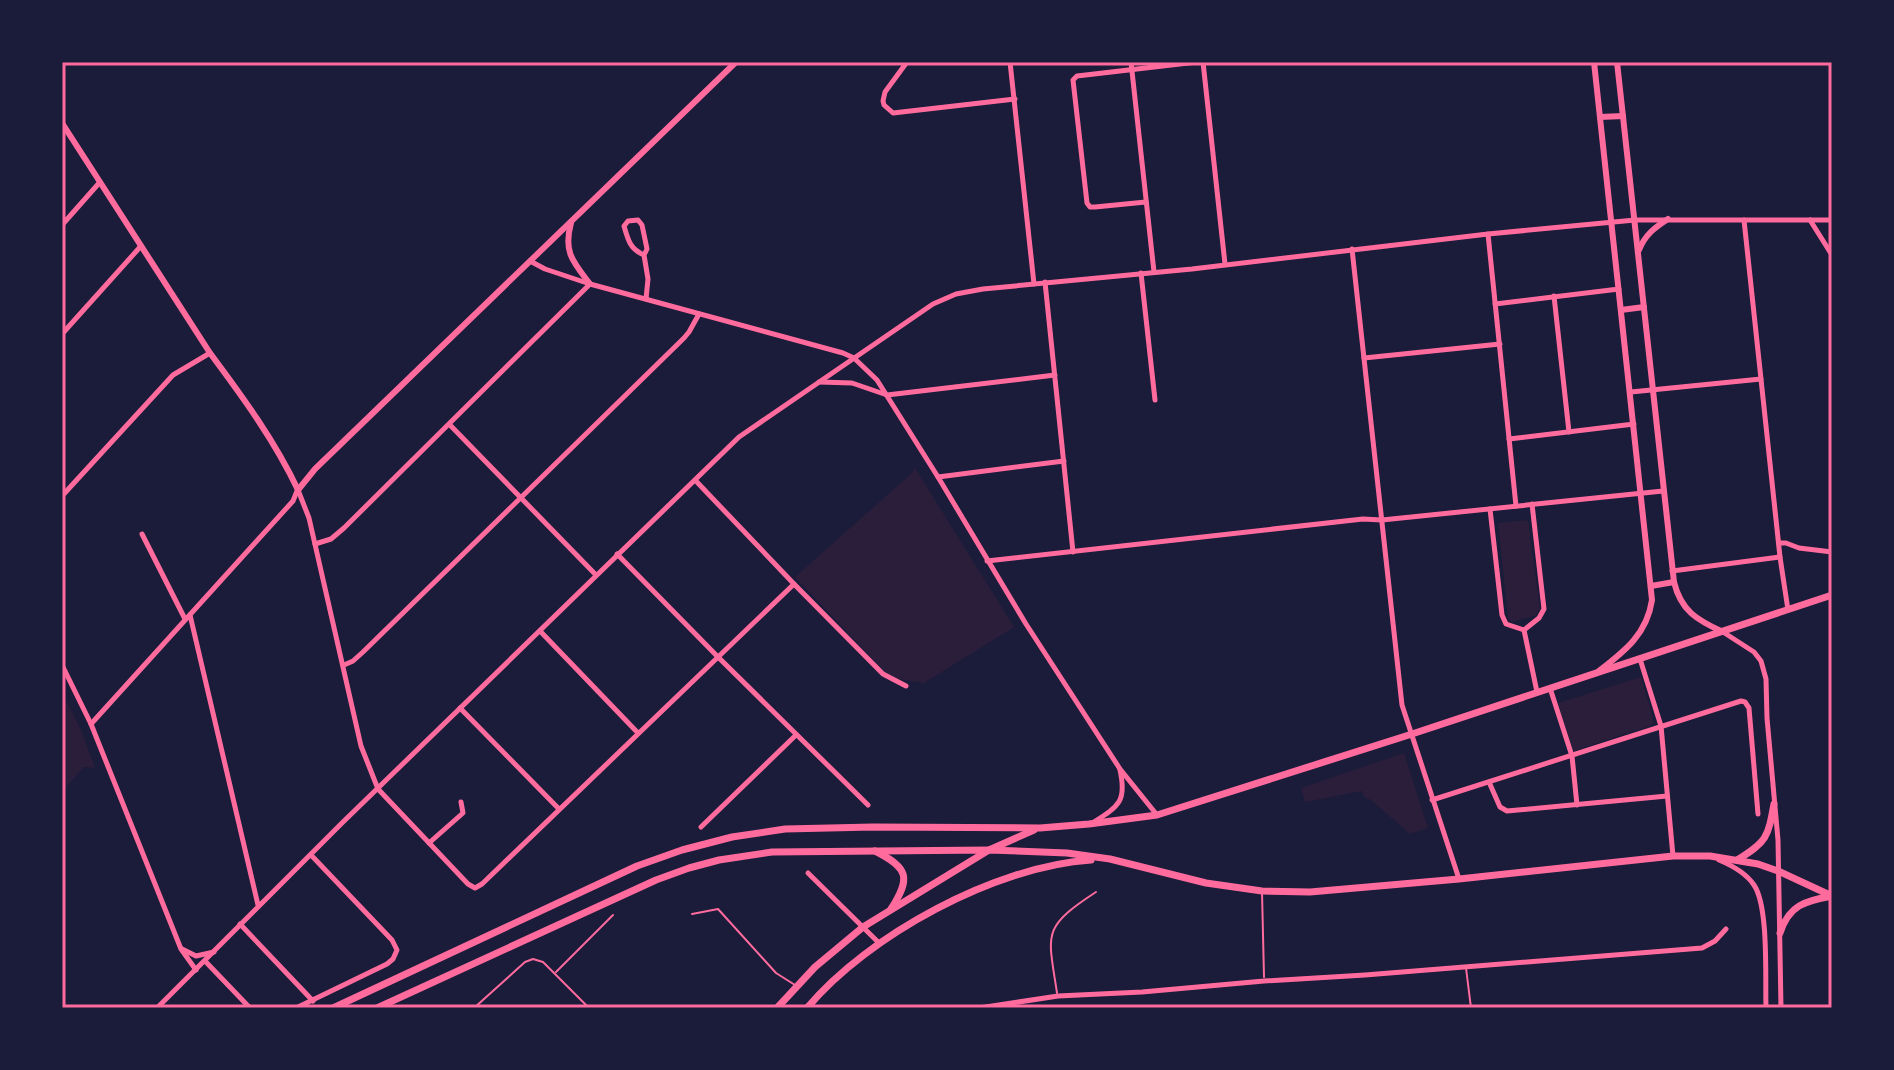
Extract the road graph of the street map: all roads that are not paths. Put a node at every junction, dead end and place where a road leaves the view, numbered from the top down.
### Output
1 (736, 62) edge
2 (907, 62) edge
3 (1010, 62) edge
4 (1131, 62) edge
5 (1197, 62) edge
6 (1203, 62) edge
7 (1594, 62) edge
8 (1617, 62) edge
9 (1132, 70) junction
10 (1015, 99) junction
11 (1623, 116) junction
12 (1600, 117) junction
13 (62, 123) edge
14 (100, 182) junction
15 (1146, 202) junction
16 (572, 219) junction
17 (1668, 219) junction
18 (1635, 220) junction
19 (1744, 220) junction
20 (1810, 220) junction
21 (1832, 220) edge
22 (1611, 222) junction
23 (62, 225) edge
24 (1488, 234) junction
25 (141, 246) junction
26 (1352, 249) junction
27 (1637, 254) junction
28 (644, 255) junction
29 (1832, 255) edge
30 (529, 260) junction
31 (1225, 264) junction
32 (1154, 272) junction
33 (1141, 273) junction
34 (1045, 282) junction
35 (590, 284) junction
36 (1034, 284) junction
37 (1619, 289) junction
38 (1554, 296) junction
39 (646, 299) junction
40 (1495, 304) junction
41 (1644, 307) junction
42 (1621, 310) junction
43 (699, 314) junction
44 (62, 334) edge
45 (1500, 344) junction
46 (210, 353) junction
47 (854, 358) junction
48 (1364, 358) junction
49 (1055, 375) junction
50 (1761, 379) junction
51 (818, 382) junction
52 (1653, 390) junction
53 (1631, 392) junction
54 (887, 395) junction
55 (1155, 400) dead end
56 (1634, 424) junction
57 (450, 425) junction
58 (1569, 432) junction
59 (1509, 439) junction
60 (1064, 461) junction
61 (938, 477) junction
62 (695, 480) junction
63 (298, 490) junction
64 (1663, 491) junction
65 (1641, 494) junction
66 (62, 496) edge
67 (520, 498) junction
68 (1532, 504) junction
69 (1516, 506) junction
70 (1490, 509) junction
71 (1382, 520) junction
72 (142, 534) dead end
73 (1779, 543) junction
74 (315, 544) junction
75 (1073, 552) junction
76 (1832, 552) edge
77 (617, 554) junction
78 (1780, 557) junction
79 (987, 561) junction
80 (1672, 571) junction
81 (596, 575) junction
82 (1674, 582) junction
83 (794, 584) junction
84 (1651, 586) junction
85 (1832, 595) edge
86 (1788, 610) junction
87 (187, 616) junction
88 (1524, 630) junction
89 (540, 631) junction
90 (1723, 632) junction
91 (717, 656) junction
92 (1640, 659) junction
93 (62, 665) edge
94 (344, 665) junction
95 (1596, 673) junction
96 (69, 679) junction
97 (906, 686) dead end
98 (1550, 687) junction
99 (62, 688) edge
100 (1537, 692) junction
101 (460, 708) junction
102 (91, 724) junction
103 (1661, 726) junction
104 (638, 733) junction
105 (1412, 734) junction
106 (796, 735) junction
107 (1572, 756) junction
108 (1120, 769) junction
109 (1489, 782) junction
110 (378, 789) junction
111 (1667, 796) junction
112 (1432, 800) junction
113 (461, 802) dead end
114 (1774, 804) junction
115 (868, 805) dead end
116 (1577, 805) junction
117 (559, 809) junction
118 (1758, 814) dead end
119 (1157, 815) junction
120 (1089, 824) junction
121 (701, 827) dead end
122 (1040, 828) junction
123 (429, 843) junction
124 (873, 850) junction
125 (989, 850) junction
126 (311, 855) junction
127 (1673, 856) junction
128 (1710, 856) junction
129 (1110, 859) junction
130 (1737, 860) junction
131 (1778, 871) junction
132 (808, 873) dead end
133 (1459, 879) junction
134 (1262, 891) junction
135 (1096, 892) dead end
136 (1832, 896) edge
137 (258, 906) junction
138 (890, 911) junction
139 (692, 914) dead end
140 (613, 915) dead end
141 (240, 924) junction
142 (863, 927) junction
143 (1726, 929) dead end
144 (1780, 933) junction
145 (879, 943) junction
146 (181, 949) junction
147 (214, 952) junction
148 (205, 961) junction
149 (1466, 967) junction
150 (196, 970) junction
151 (555, 973) junction
152 (1264, 981) junction
153 (796, 985) junction
154 (1058, 996) junction
155 (313, 1001) junction
156 (157, 1008) edge
157 (250, 1008) edge
158 (296, 1008) edge
159 (333, 1008) edge
160 (377, 1008) edge
161 (474, 1008) edge
162 (589, 1008) edge
163 (777, 1008) edge
164 (807, 1008) edge
165 (979, 1008) edge
166 (1471, 1008) edge
167 (1766, 1008) edge
168 (1781, 1008) edge

1 - 16 street
2 - 10 street
3 - 10 street
4 - 9 street
5 - 9 street
6 - 31 street
7 - 12 street
8 - 11 street
9 - 15 street
9 - 15 street
10 - 36 street
11 - 12 street
11 - 18 street
12 - 22 street
13 - 14 street
14 - 23 street
14 - 25 street
15 - 32 street
16 - 30 street
16 - 35 street
17 - 18 street
17 - 19 street
17 - 27 street
18 - 22 street
18 - 27 street
19 - 20 street
19 - 50 street
20 - 21 street
20 - 29 street
22 - 24 street
22 - 37 street
24 - 26 street
24 - 40 street
25 - 44 street
25 - 46 street
26 - 31 street
26 - 48 street
27 - 41 street
28 - 28 street
28 - 39 street
30 - 35 street
30 - 63 street
31 - 32 street
32 - 33 street
33 - 34 street
33 - 55 street
34 - 36 street
34 - 49 street
35 - 39 street
35 - 57 street
36 - 47 street
37 - 38 street
37 - 42 street
38 - 40 street
38 - 58 street
39 - 43 street
40 - 45 street
41 - 42 street
41 - 52 street
42 - 53 street
43 - 47 street
43 - 67 street
45 - 48 street
45 - 59 street
46 - 63 street
46 - 66 street
47 - 51 street
47 - 54 street
48 - 71 street
49 - 54 street
49 - 60 street
50 - 52 street
50 - 73 street
51 - 54 street
51 - 62 street
52 - 53 street
52 - 64 street
53 - 56 street
54 - 61 street
56 - 58 street
56 - 65 street
57 - 67 street
57 - 74 street
58 - 59 street
59 - 69 street
60 - 61 street
60 - 75 street
61 - 79 street
62 - 77 street
62 - 83 street
63 - 74 street
63 - 87 street
64 - 65 street
64 - 80 street
65 - 68 street
65 - 84 street
67 - 81 street
67 - 94 street
68 - 69 street
68 - 88 street
69 - 70 street
70 - 71 street
70 - 88 street
71 - 75 street
71 - 105 street
72 - 87 street
73 - 76 street
73 - 78 street
74 - 94 street
75 - 79 street
77 - 81 street
77 - 91 street
78 - 80 street
78 - 86 street
79 - 108 street
80 - 82 street
81 - 89 street
82 - 84 street
82 - 90 street
83 - 91 street
83 - 97 street
84 - 95 street
85 - 86 main road
86 - 90 main road
87 - 102 street
87 - 137 street
88 - 100 street
89 - 101 street
89 - 104 street
90 - 92 main road
90 - 114 street
91 - 104 street
91 - 106 street
92 - 95 main road
92 - 103 street
93 - 96 street
94 - 110 street
95 - 98 main road
96 - 99 street
96 - 102 street
98 - 100 main road
98 - 107 street
100 - 105 main road
101 - 110 street
101 - 117 street
102 - 146 street
103 - 107 street
103 - 111 street
103 - 118 street
104 - 117 street
105 - 112 street
105 - 119 main road
106 - 115 street
106 - 121 street
107 - 109 street
107 - 116 street
108 - 119 street
108 - 120 street
109 - 112 street
109 - 116 street
110 - 123 street
110 - 126 street
111 - 116 street
111 - 127 street
112 - 133 street
113 - 123 street
114 - 130 main road
114 - 131 street
117 - 123 street
119 - 120 main road
120 - 122 main road
122 - 125 main road
122 - 159 main road
124 - 125 main road
124 - 138 main road
124 - 160 main road
125 - 129 main road
125 - 138 main road
126 - 137 street
126 - 155 street
127 - 128 main road
127 - 133 main road
128 - 130 main road
128 - 167 street
129 - 134 main road
129 - 145 main road
130 - 131 main road
131 - 136 main road
131 - 144 street
132 - 142 street
133 - 134 main road
134 - 152 lane
135 - 154 lane
136 - 144 main road
137 - 141 street
138 - 142 main road
139 - 153 lane
140 - 151 lane
141 - 147 street
141 - 155 street
142 - 145 street
142 - 153 main road
143 - 149 street
144 - 168 street
145 - 164 main road
146 - 147 street
146 - 150 street
147 - 148 street
148 - 150 street
148 - 157 street
149 - 152 street
149 - 166 lane
150 - 156 street
151 - 161 lane
151 - 162 lane
152 - 154 street
153 - 163 main road
154 - 165 street
155 - 158 street

